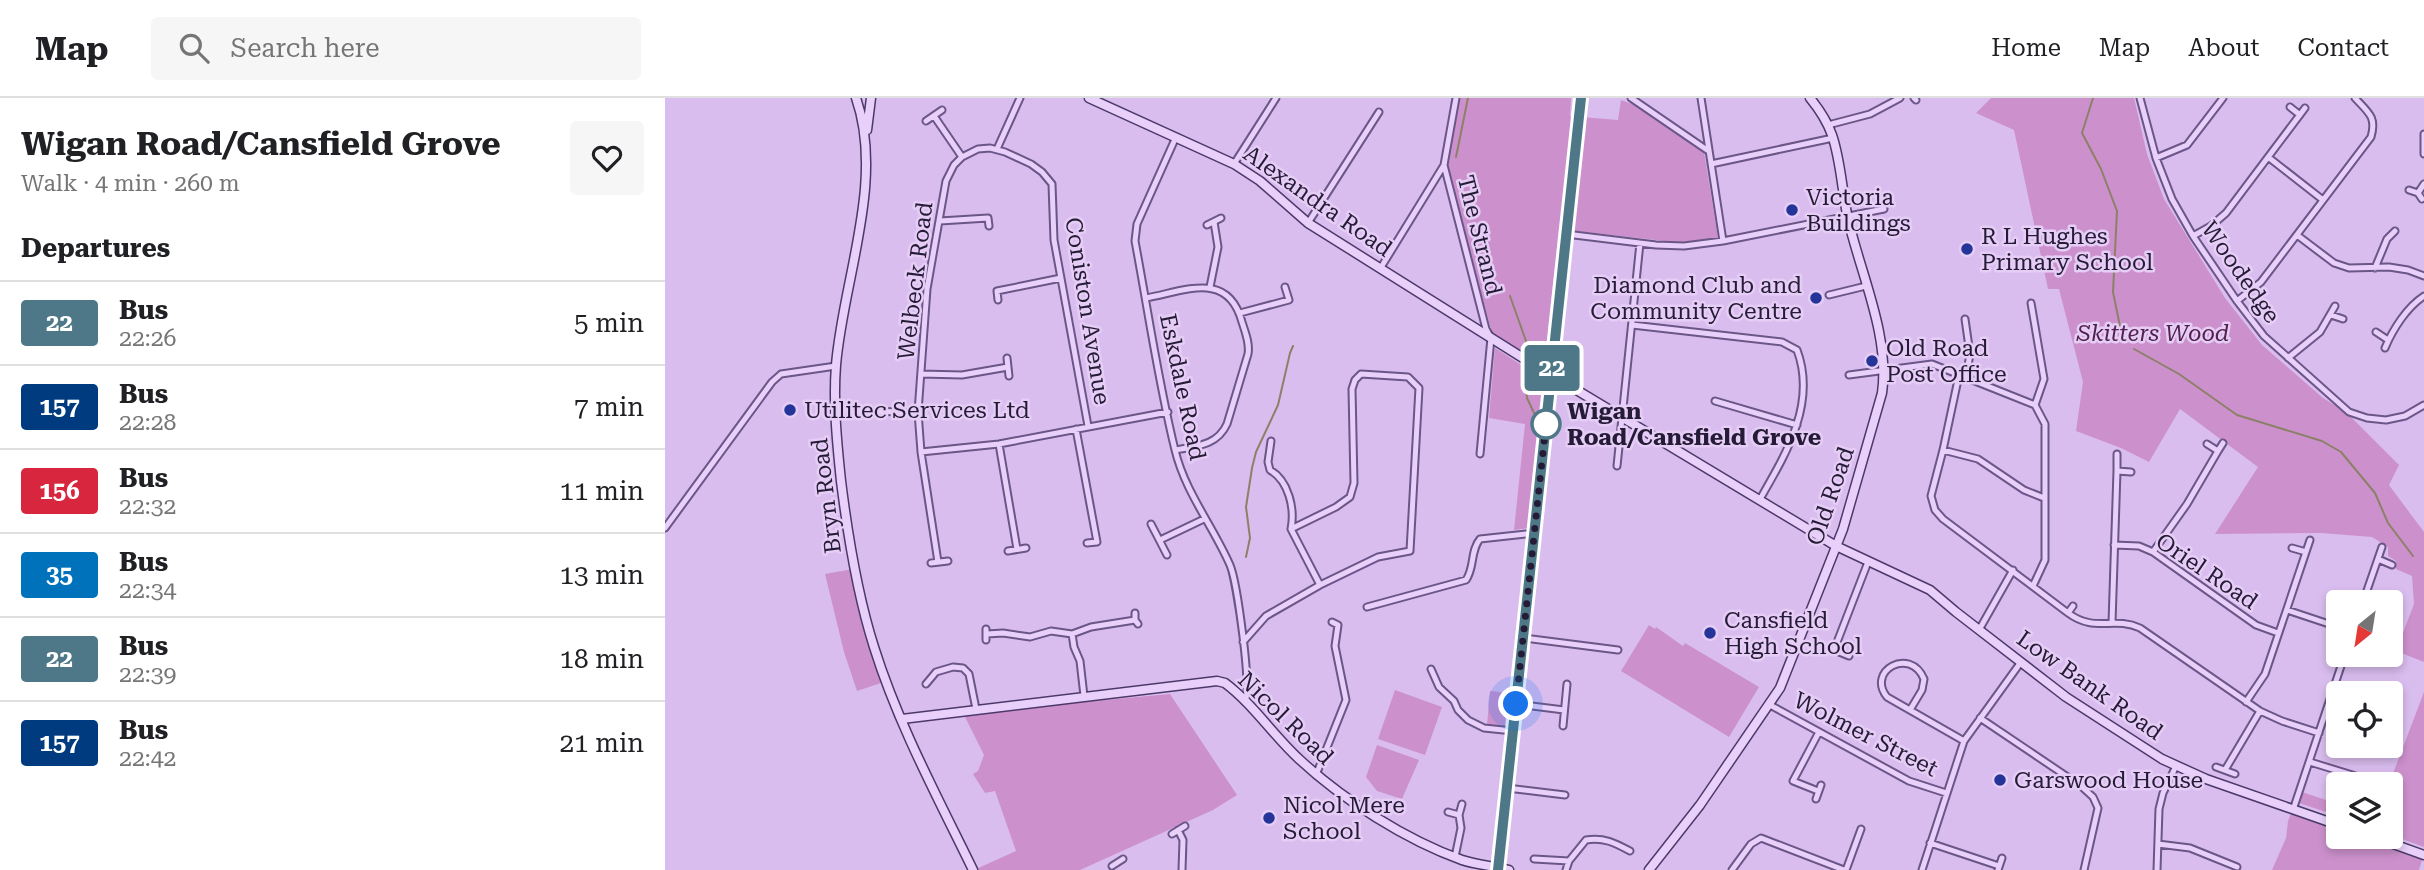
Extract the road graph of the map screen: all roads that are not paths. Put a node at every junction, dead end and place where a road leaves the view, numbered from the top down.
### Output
1 (856, 98) edge
2 (871, 98) edge
3 (1020, 98) edge
4 (1089, 98) edge
5 (1276, 98) edge
6 (1456, 98) edge
7 (1581, 98) edge
8 (1631, 98) edge
9 (1701, 98) edge
10 (1810, 98) edge
11 (1900, 98) edge
12 (2140, 98) edge
13 (2223, 98) edge
14 (2355, 98) edge
15 (2290, 107) dead end
16 (2305, 108) dead end
17 (942, 110) dead end
18 (1379, 112) dead end
19 (2300, 115) junction
20 (934, 116) junction
21 (926, 121) dead end
22 (1828, 125) junction
23 (2424, 134) edge
24 (1176, 137) junction
25 (1833, 138) junction
26 (865, 139) junction
27 (997, 149) junction
28 (1707, 150) junction
29 (2424, 154) edge
30 (962, 157) junction
31 (2156, 158) junction
32 (2268, 158) junction
33 (1234, 164) junction
34 (1711, 164) junction
35 (1444, 165) junction
36 (2424, 184) edge
37 (2409, 190) dead end
38 (2418, 193) junction
39 (2423, 199) edge
40 (2323, 200) junction
41 (1884, 209) dead end
42 (1847, 216) junction
43 (1221, 218) dead end
44 (940, 221) junction
45 (1214, 222) junction
46 (1308, 223) junction
47 (1207, 225) dead end
48 (989, 226) dead end
49 (2395, 231) dead end
50 (1566, 234) junction
51 (2298, 235) junction
52 (2193, 236) junction
53 (1723, 241) junction
54 (1640, 243) junction
55 (2375, 268) junction
56 (1380, 270) junction
57 (2424, 276) edge
58 (1061, 278) junction
59 (1866, 286) junction
60 (1210, 287) junction
61 (1286, 287) dead end
62 (1829, 295) dead end
63 (2424, 296) edge
64 (1146, 298) junction
65 (998, 300) dead end
66 (2237, 301) junction
67 (2031, 303) dead end
68 (2335, 306) dead end
69 (1240, 313) junction
70 (2331, 315) junction
71 (1965, 319) dead end
72 (2343, 319) dead end
73 (1632, 325) junction
74 (2376, 332) dead end
75 (1491, 338) junction
76 (2388, 340) junction
77 (2385, 348) dead end
78 (1007, 358) dead end
79 (2288, 358) junction
80 (836, 366) junction
81 (1008, 367) junction
82 (1885, 369) junction
83 (921, 374) junction
84 (1552, 375) junction
85 (1849, 375) dead end
86 (1959, 375) junction
87 (1009, 376) dead end
88 (1966, 377) junction
89 (1715, 401) dead end
90 (2035, 405) junction
91 (2423, 409) edge
92 (837, 411) junction
93 (918, 412) junction
94 (1168, 412) junction
95 (1621, 417) junction
96 (1797, 425) junction
97 (1088, 426) junction
98 (1076, 429) junction
99 (1271, 441) dead end
100 (2223, 443) dead end
101 (999, 444) junction
102 (2207, 444) dead end
103 (1270, 449) junction
104 (1175, 450) junction
105 (1278, 450) dead end
106 (1943, 450) junction
107 (2218, 451) junction
108 (921, 452) junction
109 (1480, 453) dead end
110 (2117, 454) dead end
111 (1617, 466) dead end
112 (2117, 471) junction
113 (2131, 472) dead end
114 (2044, 498) junction
115 (1760, 499) junction
116 (1204, 519) junction
117 (1151, 524) dead end
118 (665, 528) edge
119 (1291, 529) junction
120 (1535, 533) junction
121 (1160, 540) junction
122 (2310, 540) dead end
123 (1087, 543) dead end
124 (2114, 545) junction
125 (1836, 546) junction
126 (2382, 547) dead end
127 (1027, 548) dead end
128 (2292, 548) dead end
129 (1017, 550) junction
130 (1008, 551) dead end
131 (2154, 552) junction
132 (2306, 552) junction
133 (1167, 555) dead end
134 (2378, 559) junction
135 (948, 561) dead end
136 (1868, 562) junction
137 (2392, 565) dead end
138 (2013, 570) junction
139 (1320, 585) junction
140 (2032, 586) junction
141 (2367, 590) edge
142 (2073, 606) dead end
143 (1367, 607) dead end
144 (2287, 610) junction
145 (2068, 613) junction
146 (1136, 619) dead end
147 (1332, 622) dead end
148 (2112, 623) junction
149 (2326, 623) edge
150 (1979, 630) junction
151 (2278, 633) junction
152 (1072, 634) junction
153 (986, 635) dead end
154 (1524, 638) junction
155 (1243, 642) junction
156 (1619, 650) dead end
157 (1849, 656) dead end
158 (2021, 663) junction
159 (1431, 670) dead end
160 (926, 684) dead end
161 (1567, 684) dead end
162 (1084, 696) junction
163 (1244, 702) junction
164 (2246, 702) junction
165 (1516, 704) junction
166 (1770, 705) junction
167 (976, 709) junction
168 (1564, 710) junction
169 (1910, 710) junction
170 (2260, 711) junction
171 (2326, 712) edge
172 (1980, 718) junction
173 (902, 719) junction
174 (1563, 726) dead end
175 (1513, 731) junction
176 (1819, 732) junction
177 (2319, 733) junction
178 (1964, 741) junction
179 (2310, 762) junction
180 (2176, 766) junction
181 (2216, 767) dead end
182 (2225, 770) junction
183 (2342, 772) edge
184 (2235, 774) dead end
185 (1316, 775) junction
186 (1507, 788) junction
187 (1946, 793) junction
188 (1565, 795) dead end
189 (1816, 799) dead end
190 (1462, 804) dead end
191 (2294, 810) junction
192 (1448, 812) dead end
193 (1459, 815) junction
194 (2326, 821) edge
195 (1185, 826) dead end
196 (1861, 829) dead end
197 (1178, 830) junction
198 (1172, 834) dead end
199 (1930, 843) junction
200 (2158, 844) junction
201 (2403, 847) edge
202 (1630, 851) dead end
203 (2424, 855) edge
204 (1455, 857) junction
205 (2002, 858) dead end
206 (1123, 859) dead end
207 (1534, 859) dead end
208 (1569, 861) junction
209 (1821, 861) junction
210 (2228, 867) edge
211 (2237, 867) dead end
212 (1499, 868) edge
213 (1998, 868) edge
214 (973, 870) edge
215 (1120, 870) edge
216 (1182, 870) edge
217 (1509, 870) edge
218 (1566, 870) edge
219 (1649, 870) edge
220 (1732, 870) edge
221 (1817, 870) edge
222 (1845, 870) edge
223 (1922, 870) edge
224 (2084, 870) edge
225 (2157, 870) edge

1 - 26 street, Bryn Road
2 - 26 street
3 - 27 street
4 - 24 street, Alexandra Road
5 - 33 street
6 - 35 street, The Strand
7 - 50 main road
8 - 28 street
9 - 28 street
10 - 22 street, Old Road
11 - 22 street
12 - 31 street, Woodedge
13 - 31 street
14 - 40 street
15 - 19 street
16 - 19 street
17 - 20 street
18 - 46 street
19 - 32 street
20 - 21 street
20 - 30 street
22 - 25 street, Old Road
23 - 29 street
24 - 33 street, Alexandra Road
24 - 64 street, Eskdale Road
25 - 34 street
25 - 42 street, Old Road
26 - 80 street, Bryn Road
27 - 30 street
27 - 58 street, Coniston Avenue
28 - 34 street
30 - 44 street, Welbeck Road
31 - 52 street, Woodedge
32 - 40 street
32 - 52 street
33 - 46 street, Alexandra Road
34 - 53 street
35 - 56 street
35 - 75 street, The Strand
36 - 38 street
37 - 38 street
38 - 39 street
40 - 51 street
41 - 42 street
42 - 53 street
42 - 59 street, Old Road
43 - 45 street
44 - 48 street
44 - 83 street, Welbeck Road
45 - 47 street
45 - 60 street
46 - 56 street, Alexandra Road
49 - 55 street
50 - 54 street
50 - 84 main road
51 - 55 street
51 - 66 street
52 - 66 street, Woodedge
53 - 54 street
54 - 73 street
55 - 57 street
56 - 75 street, Alexandra Road
58 - 65 street
58 - 97 street, Coniston Avenue
59 - 62 street
59 - 82 street, Old Road
60 - 64 street
60 - 69 street
61 - 69 street
63 - 76 street
64 - 94 street, Eskdale Road
66 - 79 street, Woodedge
67 - 90 street
68 - 70 street
69 - 104 street
70 - 72 street
70 - 79 street
71 - 88 street
73 - 95 street
73 - 96 street
74 - 76 street
75 - 84 street, Alexandra Road
75 - 109 street
76 - 77 street
78 - 81 street
79 - 91 street, Woodedge
80 - 92 street, Bryn Road
80 - 118 street
81 - 83 street
81 - 87 street
82 - 85 street
82 - 86 street
82 - 125 street, Old Road
83 - 93 street, Welbeck Road
84 - 95 street, Alexandra Road
84 - 120 main road
86 - 88 street
86 - 106 street
88 - 90 street
89 - 96 street
90 - 114 street
92 - 93 street
92 - 173 street, Bryn Road
93 - 108 street, Welbeck Road
94 - 97 street
94 - 104 street, Eskdale Road
95 - 111 street
95 - 115 street, Alexandra Road
96 - 115 street
97 - 98 street
98 - 101 street
98 - 123 street
99 - 103 street
100 - 107 street
101 - 108 street
101 - 129 street
102 - 107 street
103 - 105 street
103 - 119 street
104 - 116 street, Eskdale Road
106 - 114 street
106 - 138 street
107 - 131 street
108 - 135 street, Welbeck Road
110 - 112 street
112 - 113 street
112 - 124 street
114 - 140 street
115 - 125 street, Low Bank Road
116 - 121 street
116 - 155 street, Eskdale Road
117 - 121 street
119 - 139 street
119 - 139 street
120 - 143 street
120 - 154 main road
121 - 133 street
122 - 132 street
124 - 131 street, Oriel Road
124 - 148 street
125 - 136 street, Low Bank Road
125 - 166 street, Old Road
126 - 134 street
127 - 129 street
128 - 132 street
129 - 130 street
131 - 151 street, Oriel Road
132 - 144 street
134 - 137 street
134 - 141 street
136 - 150 street, Low Bank Road
136 - 157 street
138 - 140 street
138 - 150 street
139 - 155 street
140 - 145 street
142 - 145 street
144 - 149 street
144 - 151 street
145 - 148 street
146 - 152 street
147 - 185 street
148 - 164 street
150 - 158 street, Low Bank Road
151 - 164 street
152 - 153 street
152 - 162 street
154 - 156 street
154 - 165 main road
155 - 163 street, Eskdale Road
158 - 172 street
158 - 180 street, Low Bank Road
159 - 175 street
160 - 167 street
161 - 168 street
162 - 163 street, Nicol Road
162 - 167 street, Nicol Road
163 - 185 street, Nicol Road
164 - 170 street
165 - 168 street
165 - 175 main road
166 - 176 street, Wolmer Street
166 - 219 street, Old Road
167 - 173 street, Nicol Road
168 - 174 street
169 - 169 street
169 - 178 street
170 - 177 street
170 - 182 street
171 - 177 street
172 - 178 street
172 - 224 street
173 - 214 street, Bryn Road
175 - 186 main road
176 - 187 street, Wolmer Street
176 - 189 street
177 - 179 street
178 - 187 street
179 - 183 street
179 - 191 street
180 - 191 street, Low Bank Road
180 - 200 street
181 - 182 street
182 - 184 street
185 - 204 street, Nicol Road
186 - 188 street
186 - 212 main road
187 - 199 street
190 - 193 street
191 - 194 street, Low Bank Road
192 - 193 street
193 - 204 street
195 - 197 street
196 - 222 street
197 - 198 street
197 - 216 street
199 - 213 street
199 - 223 street
200 - 210 street
200 - 225 street
201 - 203 street
202 - 208 street
204 - 212 street, Nicol Road
205 - 213 street
206 - 215 street
207 - 208 street
208 - 218 street
209 - 220 street
209 - 221 street
209 - 222 street
210 - 211 street
212 - 217 street

